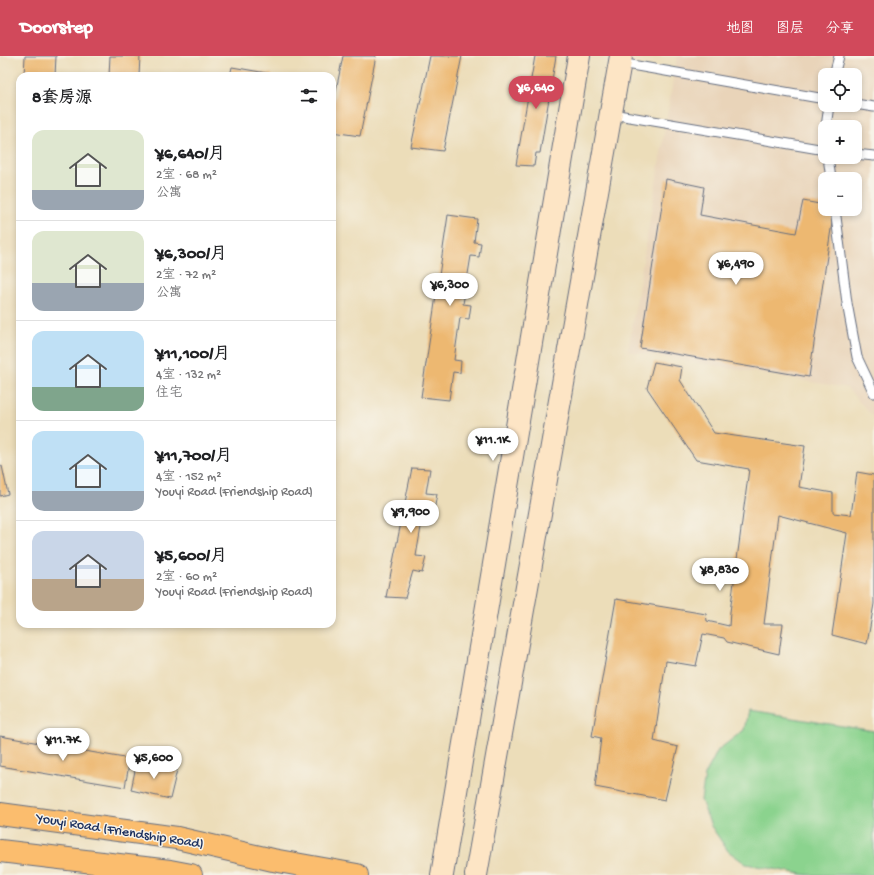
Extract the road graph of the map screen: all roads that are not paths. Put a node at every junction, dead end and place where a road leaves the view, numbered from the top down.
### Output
1 (578, 56) edge
2 (839, 56) edge
3 (621, 60) edge
4 (836, 68) edge
5 (818, 98) edge
6 (862, 105) edge
7 (874, 107) edge
8 (612, 114) junction
9 (818, 149) edge
10 (862, 155) edge
11 (874, 156) edge
12 (836, 216) edge
13 (874, 393) edge
14 (0, 814) edge
15 (0, 851) edge
16 (191, 875) edge
17 (357, 875) edge
18 (442, 875) edge
19 (476, 875) edge

1 - 18 main road
2 - 4 lane
3 - 5 lane
3 - 8 main road
6 - 7 lane
8 - 9 lane
8 - 19 main road
10 - 11 lane
12 - 13 lane
14 - 17 main road, Youyi Road (Friendship Road)
15 - 16 main road

